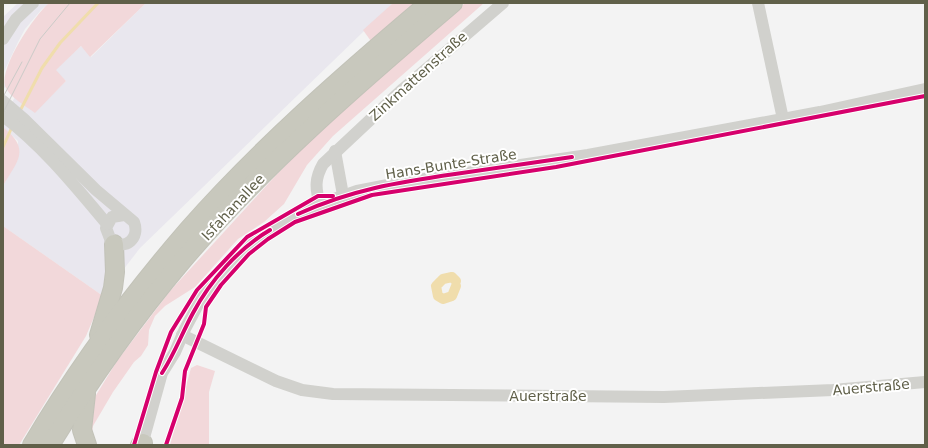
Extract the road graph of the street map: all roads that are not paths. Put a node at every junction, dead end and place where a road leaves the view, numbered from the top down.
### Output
1 (33, 3) edge
2 (429, 3) edge
3 (453, 3) edge
4 (503, 3) edge
5 (758, 3) edge
6 (3, 39) edge
7 (925, 90) edge
8 (8, 104) edge
9 (5, 118) edge
10 (782, 119) junction
11 (22, 124) junction
12 (335, 151) junction
13 (343, 195) junction
14 (320, 204) junction
15 (124, 215) junction
16 (107, 224) junction
17 (114, 244) junction
18 (182, 335) junction
19 (94, 349) junction
20 (925, 382) edge
21 (88, 385) junction
22 (144, 442) edge
23 (32, 445) edge
24 (50, 445) edge
25 (87, 445) edge

1 - 6 street
2 - 19 highway, Isfahanallee
3 - 21 highway, Isfahanallee
4 - 12 street, Zinkmattenstraße
5 - 10 street
7 - 10 street, Hans-Bunte-Straße
8 - 11 street
9 - 11 street
10 - 13 street, Hans-Bunte-Straße
11 - 15 street
11 - 16 street
12 - 13 street
12 - 14 street, Zinkmattenstraße
13 - 14 street, Hans-Bunte-Straße
14 - 18 street, Hans-Bunte-Straße
15 - 16 street
15 - 17 street
16 - 17 street
17 - 19 highway
18 - 20 street, Auerstraße
18 - 22 street, Hans-Bunte-Straße
19 - 23 highway, Isfahanallee
21 - 24 highway, Isfahanallee
21 - 25 highway

